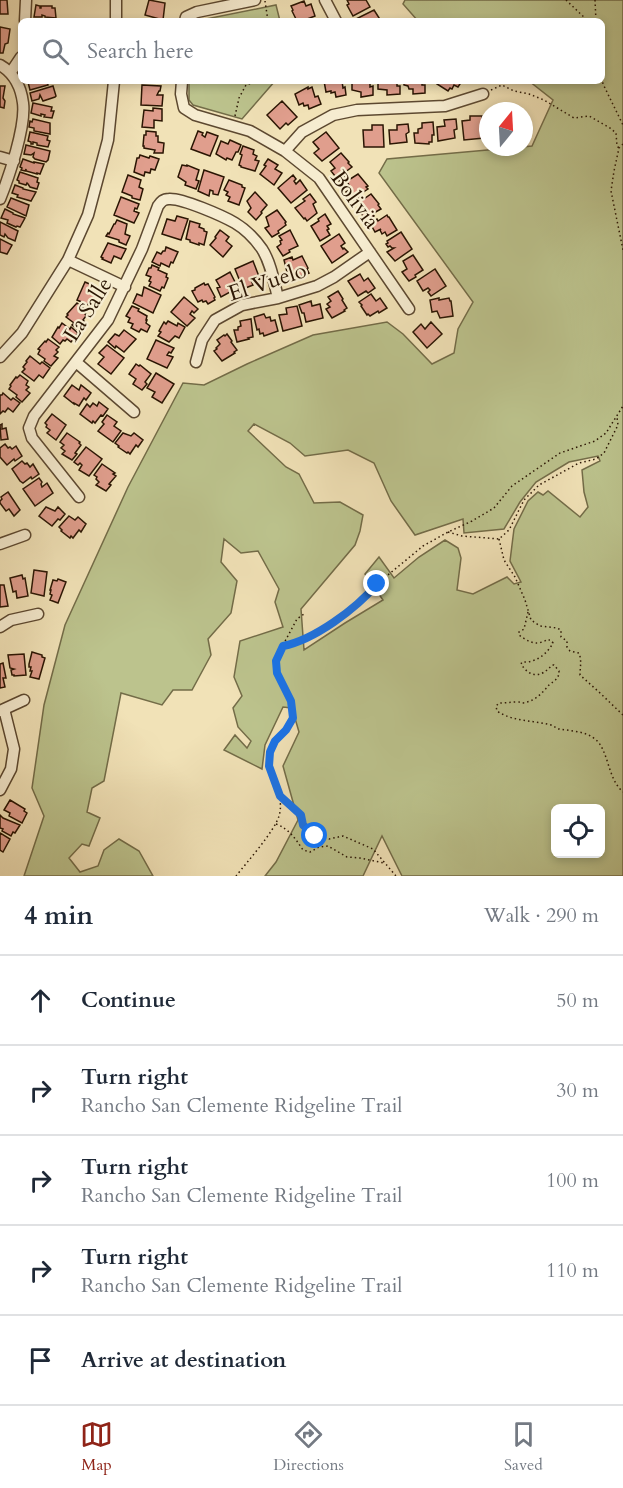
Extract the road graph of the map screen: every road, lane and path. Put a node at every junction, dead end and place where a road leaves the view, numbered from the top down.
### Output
1 (26, 0) edge
2 (116, 0) edge
3 (255, 0) edge
4 (264, 0) edge
5 (325, 0) edge
6 (566, 0) edge
7 (596, 0) edge
8 (25, 18) edge
9 (116, 18) edge
10 (187, 18) edge
11 (267, 18) edge
12 (334, 18) edge
13 (585, 18) edge
14 (596, 18) edge
15 (18, 62) edge
16 (0, 65) edge
17 (11, 72) junction
18 (114, 84) edge
19 (182, 84) edge
20 (249, 84) edge
21 (603, 84) edge
22 (483, 94) joint
23 (623, 125) edge
24 (233, 126) junction
25 (623, 144) edge
26 (619, 148) junction
27 (285, 151) junction
28 (0, 157) edge
29 (14, 160) junction
30 (4, 178) edge
31 (0, 199) edge
32 (623, 250) edge
33 (370, 252) junction
34 (68, 260) junction
35 (125, 287) junction
36 (278, 298) junction
37 (409, 309) dead end
38 (0, 357) edge
39 (76, 362) junction
40 (196, 362) dead end
41 (623, 406) edge
42 (134, 412) dead end
43 (617, 415) junction
44 (79, 497) dead end
45 (448, 532) junction
46 (25, 535) dead end
47 (499, 539) junction
48 (0, 544) edge
49 (528, 612) junction
50 (38, 614) dead end
51 (304, 614) dead end
52 (0, 627) edge
53 (283, 646) junction
54 (24, 700) dead end
55 (2, 710) edge
56 (623, 715) edge
57 (0, 790) edge
58 (623, 792) edge
59 (280, 796) junction
60 (275, 824) junction
61 (386, 863) junction
62 (236, 876) edge
63 (396, 876) edge

1 - 8 street
2 - 9 street
3 - 10 street
4 - 11 path
5 - 12 street
6 - 13 path
7 - 14 path
15 - 17 street
16 - 17 street
17 - 29 street
18 - 34 street
19 - 24 street, Bolivia
20 - 24 path
21 - 23 path
22 - 26 path
22 - 27 street
24 - 27 street, Bolivia
25 - 26 path
26 - 32 path
27 - 33 street, Bolivia
28 - 29 street
29 - 30 street
30 - 31 street
33 - 36 street, El Vuelo
33 - 37 street, Bolivia
34 - 35 street
34 - 38 street
35 - 36 street, La Salle
35 - 39 street, La Salle
36 - 40 street, El Vuelo
39 - 42 street
39 - 44 street, La Salle
41 - 43 path
43 - 45 path
43 - 47 path
45 - 47 path
45 - 53 path
46 - 48 street
47 - 49 path
49 - 56 path
49 - 58 path
50 - 52 street
51 - 53 path
53 - 59 path
54 - 55 street
55 - 57 street
59 - 60 path
59 - 61 path
60 - 61 path
60 - 62 path
61 - 63 path

